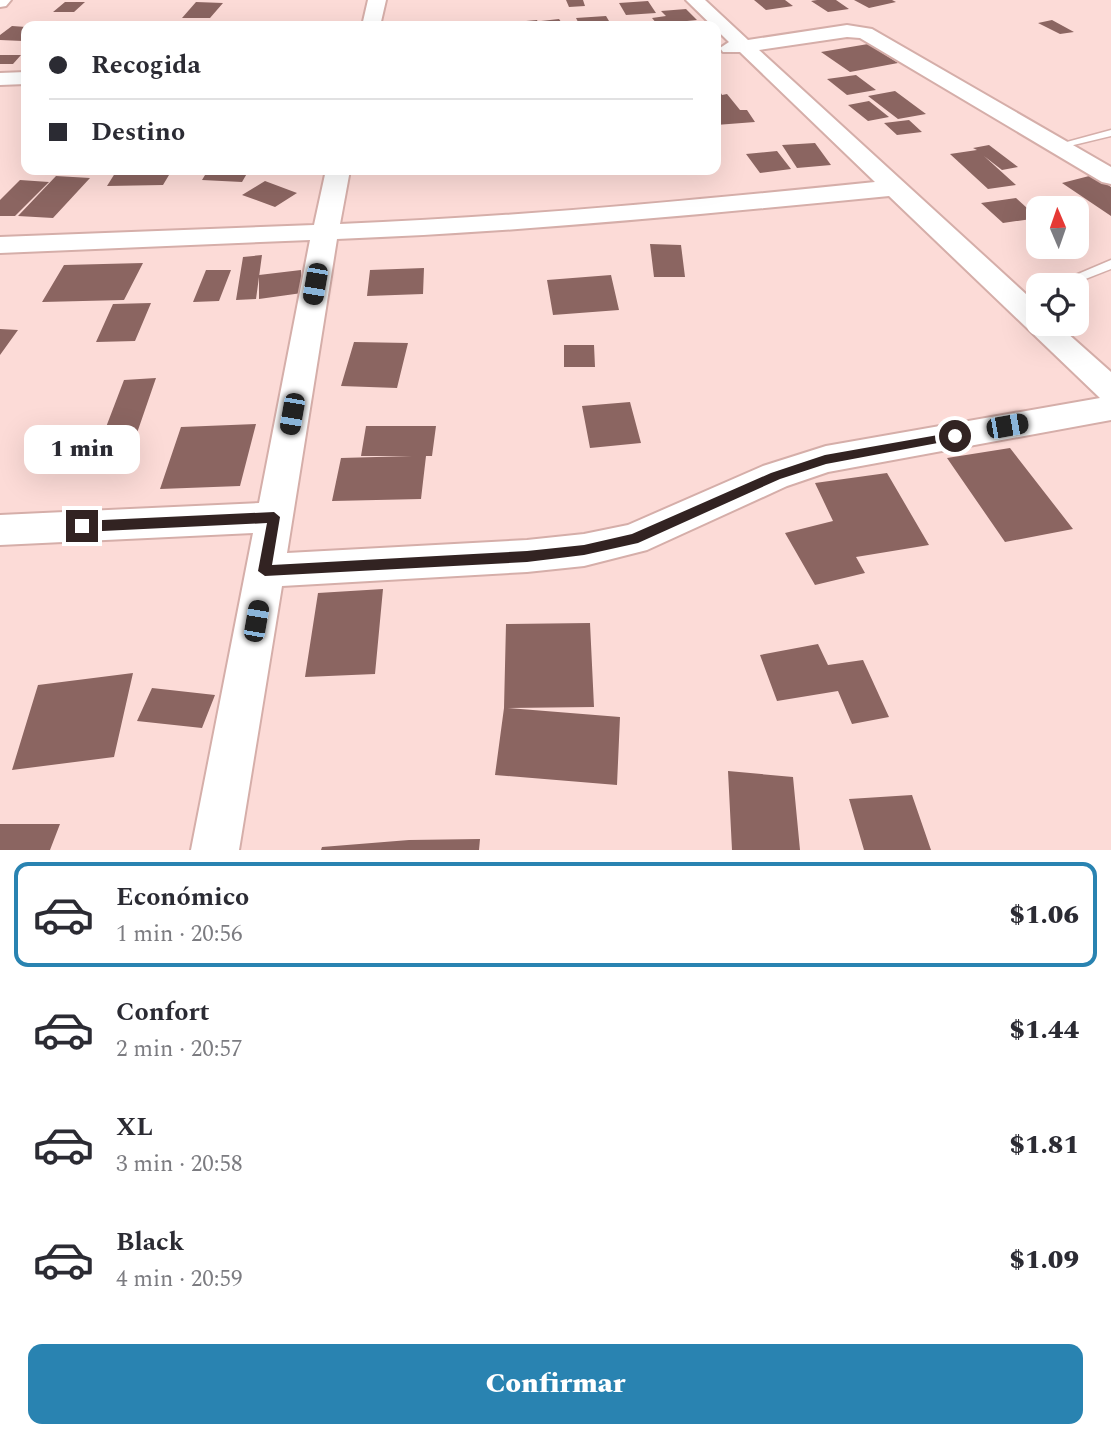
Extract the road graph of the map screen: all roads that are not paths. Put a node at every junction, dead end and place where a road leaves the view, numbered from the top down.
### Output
1 (377, 0) edge
2 (695, 0) edge
3 (372, 21) edge
4 (719, 21) edge
5 (721, 23) edge
6 (747, 46) junction
7 (721, 49) edge
8 (21, 78) edge
9 (0, 79) edge
10 (1111, 134) edge
11 (1058, 146) junction
12 (337, 175) edge
13 (1111, 177) edge
14 (893, 188) junction
15 (324, 232) junction
16 (0, 245) edge
17 (1111, 264) edge
18 (1089, 273) edge
19 (1026, 297) edge
20 (1053, 336) edge
21 (1111, 390) edge
22 (1111, 408) edge
23 (274, 517) junction
24 (0, 530) edge
25 (265, 571) junction
26 (215, 850) edge

1 - 3 street
2 - 4 street
5 - 6 street
6 - 7 street
6 - 11 street
6 - 14 street
8 - 9 street
10 - 11 lane
11 - 13 street
12 - 15 street
14 - 15 street
14 - 19 street
15 - 16 street
15 - 23 street
17 - 18 lane
20 - 21 street
22 - 25 street
23 - 24 street
23 - 25 street
25 - 26 street

